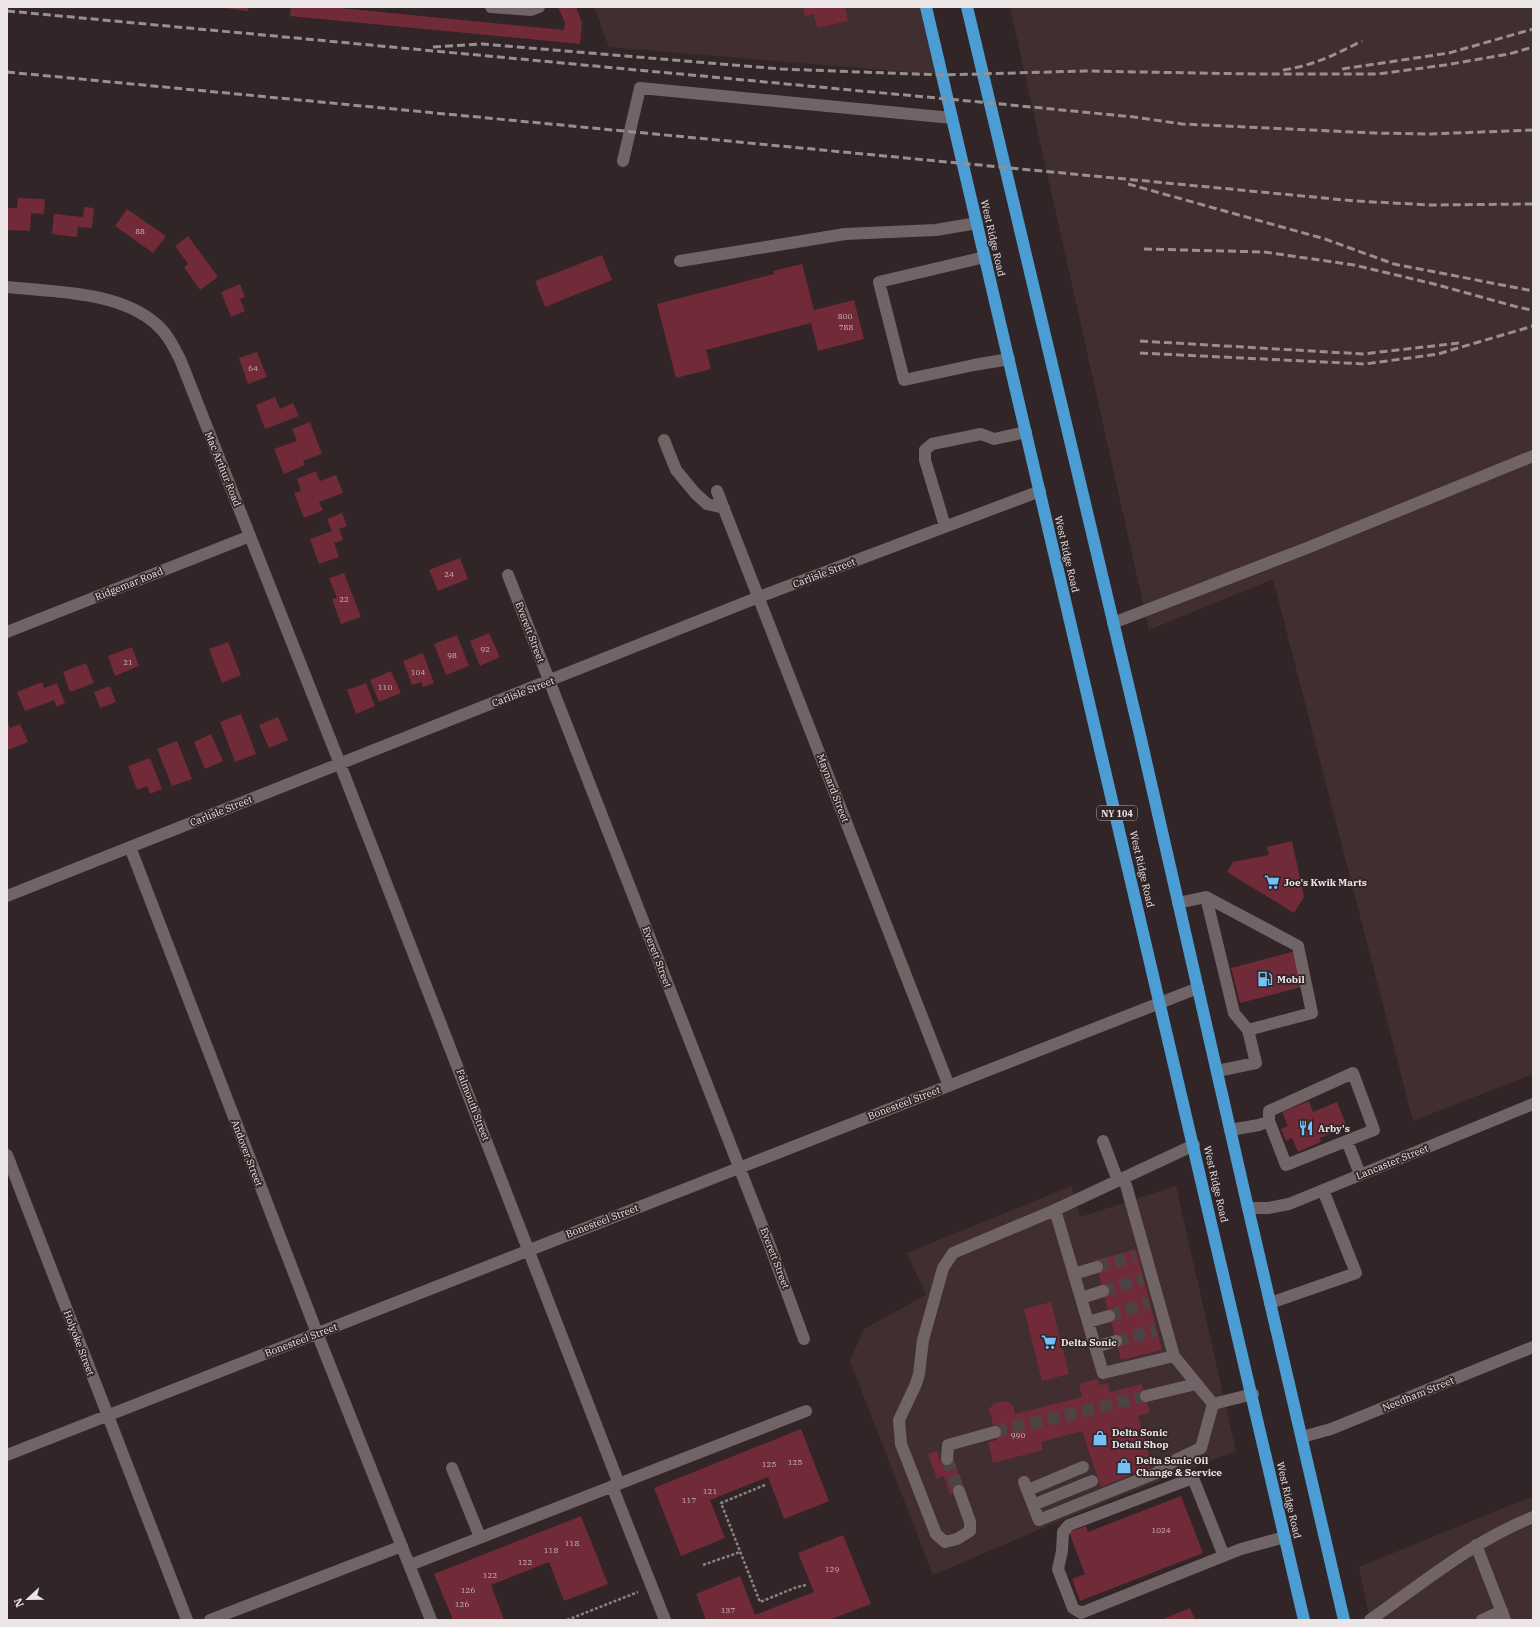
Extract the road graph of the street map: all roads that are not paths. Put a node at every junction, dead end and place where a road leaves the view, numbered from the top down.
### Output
1 (491, 7) edge
2 (539, 7) edge
3 (926, 7) edge
4 (967, 7) edge
5 (952, 118) junction
6 (623, 161) dead end
7 (977, 223) junction
8 (985, 257) junction
9 (680, 261) dead end
10 (7, 287) edge
11 (1009, 359) junction
12 (1026, 432) junction
13 (664, 440) dead end
14 (1533, 456) edge
15 (718, 491) dead end
16 (1040, 491) junction
17 (724, 508) junction
18 (945, 526) junction
19 (250, 536) junction
20 (508, 575) dead end
21 (759, 597) junction
22 (1113, 623) junction
23 (7, 632) edge
24 (549, 681) junction
25 (340, 764) junction
26 (130, 847) junction
27 (7, 896) edge
28 (1206, 897) junction
29 (1178, 903) junction
30 (1198, 988) junction
31 (1162, 1002) junction
32 (1248, 1030) junction
33 (1217, 1071) junction
34 (949, 1086) junction
35 (1533, 1104) edge
36 (1268, 1121) junction
37 (1230, 1130) junction
38 (1103, 1141) dead end
39 (1347, 1141) junction
40 (1194, 1145) junction
41 (7, 1155) edge
42 (739, 1168) junction
43 (1360, 1174) junction
44 (1121, 1180) junction
45 (1323, 1190) junction
46 (1248, 1208) junction
47 (1055, 1210) junction
48 (529, 1250) junction
49 (1097, 1268) tunnel mouth
50 (1074, 1274) junction
51 (1103, 1291) tunnel mouth
52 (1081, 1298) junction
53 (1270, 1303) junction
54 (1109, 1316) tunnel mouth
55 (1088, 1322) junction
56 (317, 1333) junction
57 (804, 1339) dead end
58 (1116, 1341) tunnel mouth
59 (1095, 1347) junction
60 (1533, 1347) edge
61 (1174, 1356) junction
62 (1196, 1384) junction
63 (1253, 1394) junction
64 (1146, 1396) tunnel mouth
65 (1213, 1404) junction
66 (806, 1411) dead end
67 (107, 1416) junction
68 (995, 1432) tunnel mouth
69 (1302, 1437) junction
70 (7, 1455) edge
71 (947, 1459) tunnel mouth
72 (1083, 1467) dead end
73 (452, 1468) dead end
74 (1092, 1481) dead end
75 (615, 1485) junction
76 (959, 1491) tunnel mouth
77 (1033, 1505) junction
78 (1533, 1517) edge
79 (480, 1537) junction
80 (1285, 1537) junction
81 (1476, 1545) junction
82 (402, 1546) junction
83 (1224, 1556) junction
84 (410, 1565) junction
85 (1504, 1616) edge
86 (187, 1620) edge
87 (210, 1620) edge
88 (431, 1620) edge
89 (665, 1620) edge
90 (1304, 1620) edge
91 (1344, 1620) edge
92 (1370, 1620) edge
93 (1482, 1620) edge

1 - 2 street
3 - 5 highway, West Ridge Road / NY 104
4 - 22 highway
5 - 6 street
5 - 7 highway, West Ridge Road / NY 104
7 - 8 highway, West Ridge Road / NY 104
7 - 9 street
8 - 11 highway, West Ridge Road / NY 104
8 - 11 street
10 - 19 street, Mac Arthur Road
11 - 12 highway, West Ridge Road / NY 104
12 - 16 highway, West Ridge Road / NY 104
12 - 18 street
13 - 17 street
14 - 22 street
15 - 17 street, Maynard Street
16 - 18 street, Carlisle Street
16 - 31 highway, West Ridge Road / NY 104
17 - 21 street, Maynard Street
18 - 21 street, Carlisle Street
19 - 23 street, Ridgemar Road
19 - 25 street, Mac Arthur Road
20 - 24 street, Everett Street
21 - 24 street, Carlisle Street
21 - 34 street, Maynard Street
22 - 29 highway
24 - 25 street, Carlisle Street
24 - 42 street, Everett Street
25 - 26 street, Carlisle Street
25 - 48 street, Falmouth Street
26 - 27 street, Carlisle Street
26 - 56 street, Andover Street
28 - 29 street
28 - 32 street
28 - 32 street
29 - 30 highway
30 - 31 street, Bonesteel Street
30 - 33 highway
31 - 34 street, Bonesteel Street
31 - 40 highway, West Ridge Road / NY 104
32 - 33 street
33 - 37 highway
34 - 42 street, Bonesteel Street
35 - 43 street, Lancaster Street
36 - 37 street
36 - 39 street
36 - 39 street
37 - 46 highway
38 - 44 street
39 - 43 street
40 - 44 street
40 - 63 highway, West Ridge Road / NY 104
41 - 67 street, Holyoke Street
42 - 48 street, Bonesteel Street
42 - 57 street, Everett Street
43 - 45 street, Lancaster Street
44 - 47 street
44 - 61 street
45 - 46 street, Lancaster Street
45 - 53 street
46 - 53 highway
47 - 50 street
47 - 76 street
48 - 56 street, Bonesteel Street
48 - 75 street, Falmouth Street
49 - 50 street
50 - 52 street
51 - 52 street
52 - 55 street
53 - 69 highway
54 - 55 street
55 - 59 street
56 - 67 street, Bonesteel Street
56 - 82 street, Andover Street
58 - 59 street
59 - 61 street
60 - 69 street, Needham Street
61 - 62 street
62 - 64 street
62 - 65 street
63 - 65 street
63 - 80 highway, West Ridge Road / NY 104
65 - 77 street
66 - 75 street
67 - 70 street, Bonesteel Street
67 - 86 street, Holyoke Street
68 - 71 street
69 - 91 highway
72 - 77 street
73 - 79 street
74 - 77 street
75 - 79 street
75 - 89 street, Falmouth Street
78 - 81 street
79 - 84 street
80 - 83 street
80 - 90 highway, West Ridge Road / NY 104
81 - 85 street
81 - 92 street
82 - 84 street, Andover Street
82 - 87 street
83 - 83 street
84 - 88 street, Andover Street
85 - 93 street

